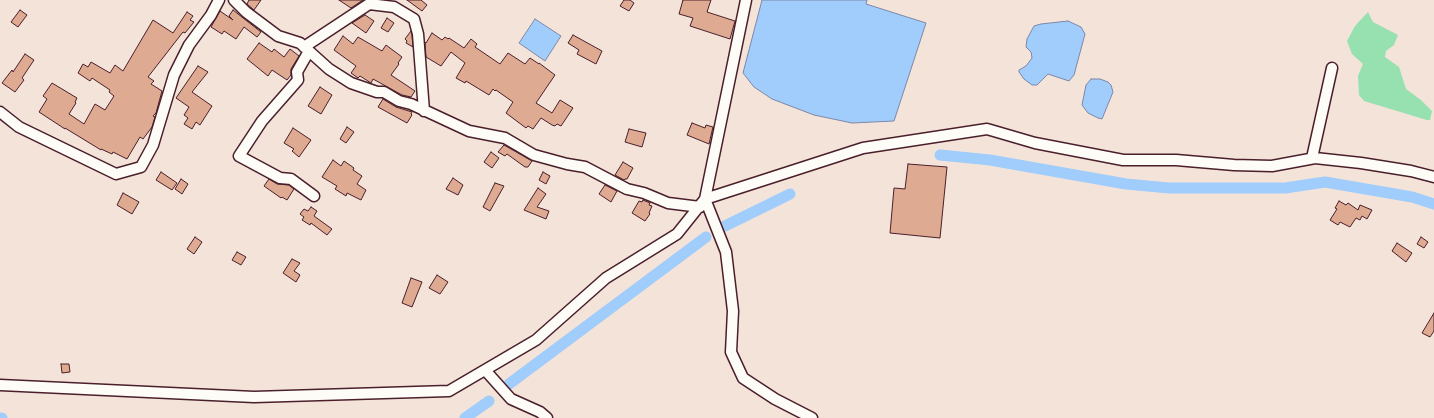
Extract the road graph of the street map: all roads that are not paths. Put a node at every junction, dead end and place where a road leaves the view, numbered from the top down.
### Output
1 (219, 0) edge
2 (234, 0) edge
3 (746, 0) edge
4 (307, 49) junction
5 (1332, 68) dead end
6 (424, 111) junction
7 (0, 112) edge
8 (1312, 158) junction
9 (1434, 177) edge
10 (314, 196) dead end
11 (703, 203) junction
12 (485, 370) junction
13 (0, 385) edge
14 (547, 418) edge
15 (812, 418) edge

1 - 7 street
2 - 4 street
3 - 11 street
4 - 6 street
4 - 6 street
4 - 10 street
5 - 8 street
6 - 11 street
8 - 9 street
8 - 11 street
11 - 12 street
11 - 15 street
12 - 13 street
12 - 14 street

